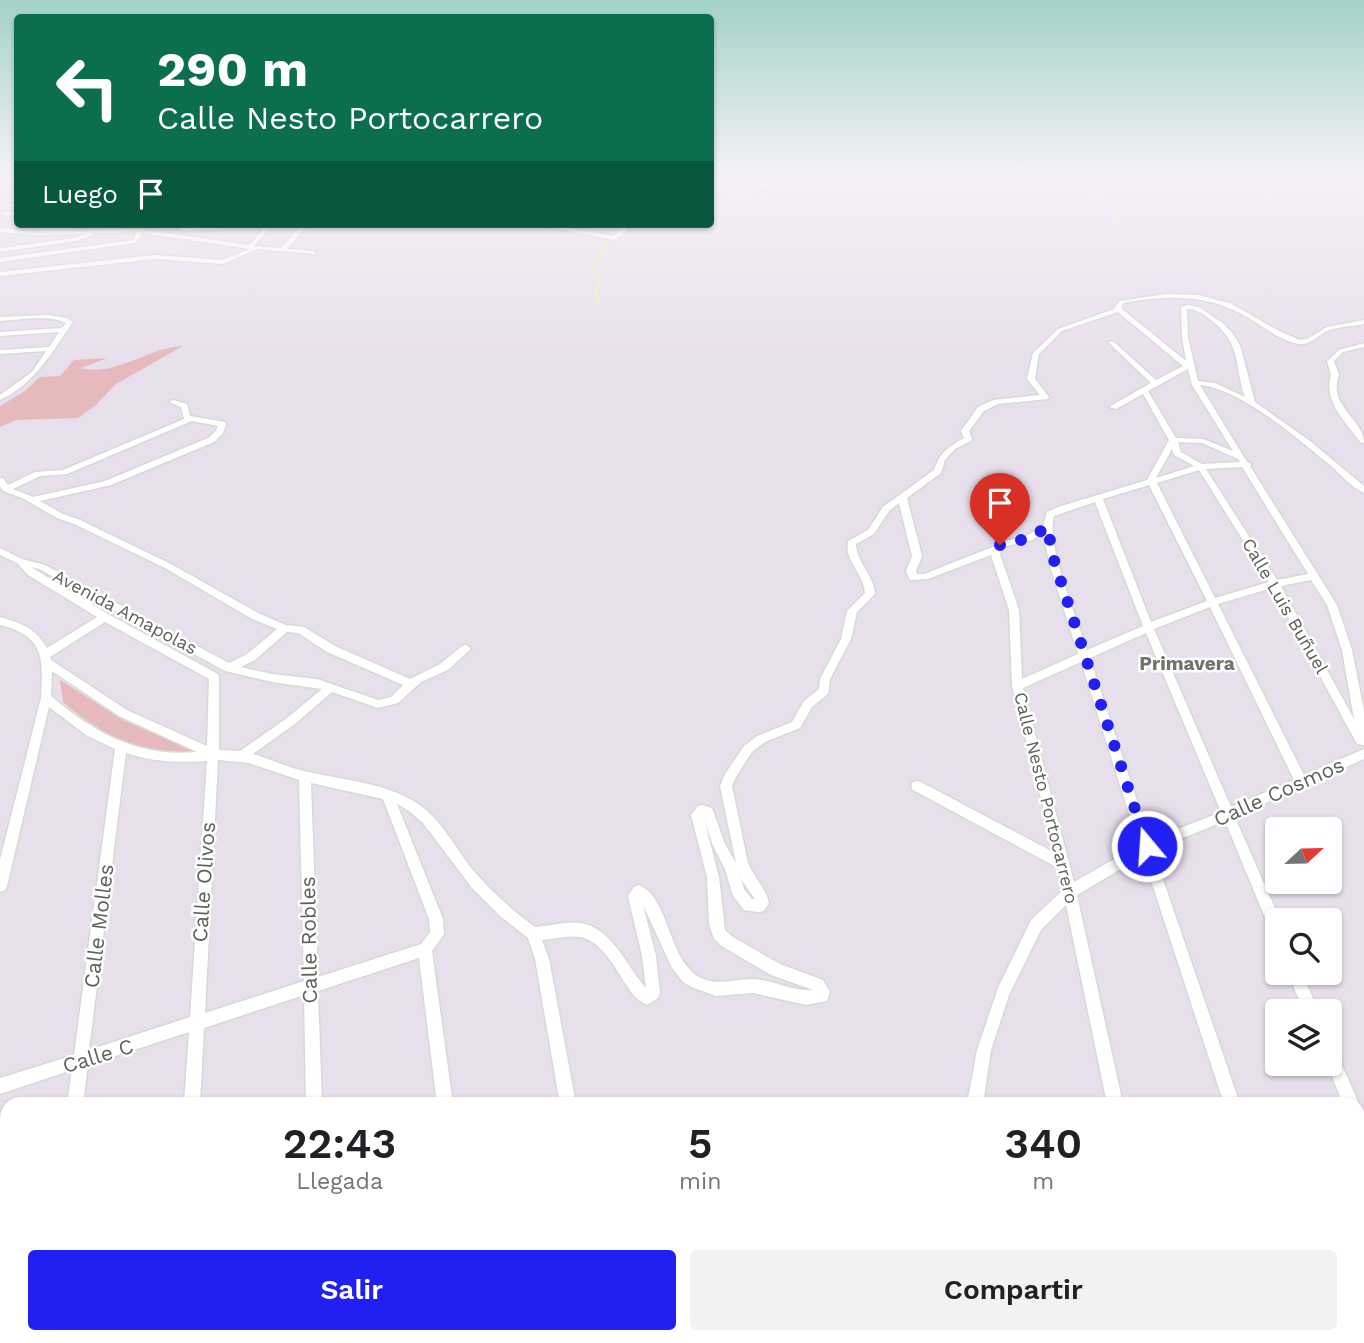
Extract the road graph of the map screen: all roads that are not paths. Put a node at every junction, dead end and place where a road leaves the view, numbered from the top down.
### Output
1 (71, 239) edge
2 (136, 239) edge
3 (191, 239) edge
4 (260, 239) edge
5 (293, 239) edge
6 (253, 248) junction
7 (0, 250) edge
8 (283, 250) junction
9 (131, 252) dead end
10 (313, 253) dead end
11 (0, 260) edge
12 (0, 273) edge
13 (1118, 308) junction
14 (0, 319) edge
15 (1364, 322) edge
16 (65, 330) junction
17 (0, 334) edge
18 (1111, 342) dead end
19 (1364, 345) edge
20 (50, 349) junction
21 (0, 352) edge
22 (1188, 366) junction
23 (1155, 383) junction
24 (1196, 383) junction
25 (15, 389) junction
26 (0, 390) edge
27 (1144, 390) junction
28 (0, 398) edge
29 (173, 402) dead end
30 (1251, 402) junction
31 (1113, 407) dead end
32 (191, 419) junction
33 (1173, 440) junction
34 (1364, 442) edge
35 (1245, 462) junction
36 (1201, 467) junction
37 (0, 480) edge
38 (1151, 480) junction
39 (6, 489) junction
40 (1364, 490) edge
41 (902, 497) junction
42 (1098, 498) junction
43 (33, 500) junction
44 (1048, 527) junction
45 (996, 549) junction
46 (0, 551) edge
47 (19, 561) junction
48 (1313, 576) junction
49 (1274, 582) junction
50 (1213, 604) junction
51 (106, 617) junction
52 (0, 621) edge
53 (285, 628) junction
54 (1149, 629) junction
55 (466, 649) dead end
56 (47, 658) junction
57 (1084, 658) junction
58 (229, 668) junction
59 (214, 677) junction
60 (411, 684) junction
61 (1017, 686) junction
62 (330, 688) junction
63 (46, 698) junction
64 (1364, 736) edge
65 (1364, 747) edge
66 (121, 748) junction
67 (213, 754) junction
68 (1364, 754) edge
69 (243, 756) junction
70 (305, 777) junction
71 (1302, 783) junction
72 (917, 786) dead end
73 (388, 796) junction
74 (1227, 815) junction
75 (1147, 846) junction
76 (1064, 864) junction
77 (0, 886) edge
78 (1070, 892) junction
79 (1268, 908) edge
80 (533, 934) junction
81 (425, 949) junction
82 (310, 988) junction
83 (195, 1025) junction
84 (82, 1061) junction
85 (1339, 1076) edge
86 (0, 1086) edge
87 (76, 1097) edge
88 (191, 1097) edge
89 (314, 1097) edge
90 (444, 1097) edge
91 (567, 1097) edge
92 (976, 1097) edge
93 (1114, 1097) edge
94 (1230, 1097) edge
95 (1348, 1097) edge

1 - 7 street
2 - 11 street
3 - 6 street
4 - 6 street
5 - 8 street
6 - 8 street
6 - 12 street
8 - 10 street
9 - 12 street
13 - 15 street
13 - 22 street
13 - 41 street
14 - 16 street
16 - 17 street
16 - 20 street
18 - 23 street
19 - 34 street
20 - 21 street
20 - 25 street
22 - 23 street
22 - 24 street
22 - 30 street
23 - 27 street
24 - 30 street
24 - 35 street
25 - 26 street
25 - 28 street
27 - 31 street
27 - 33 street, Calle Luis Buñuel
29 - 32 street
30 - 40 street
32 - 39 street
32 - 43 street
33 - 35 street
33 - 36 street, Calle Luis Buñuel
33 - 38 street
35 - 36 street
35 - 48 street
36 - 38 street
36 - 49 street, Calle Luis Buñuel
37 - 39 street
38 - 42 street
38 - 50 street
39 - 43 street
41 - 45 street
41 - 80 street
42 - 44 street
42 - 54 street
43 - 53 street
44 - 45 street
44 - 57 street
45 - 61 street, Calle Nesto Portocarrero
46 - 47 street, Avenida Amapolas
47 - 51 street, Avenida Amapolas
47 - 58 street, Avenida Amapolas
48 - 49 street
48 - 64 street
49 - 50 street
49 - 65 street, Calle Luis Buñuel
50 - 54 street
50 - 71 street
51 - 56 street
51 - 59 street, Avenida Amapolas
52 - 56 street
53 - 58 street
53 - 60 street
54 - 57 street
54 - 74 street
55 - 60 street
56 - 63 street
56 - 67 street
57 - 61 street
57 - 75 street
58 - 59 street
58 - 62 street, Avenida Amapolas
59 - 67 street, Calle Olivos
60 - 62 street, Avenida Amapolas
61 - 76 street, Calle Nesto Portocarrero
62 - 69 street
63 - 66 street
63 - 77 street
66 - 67 street
66 - 84 street, Calle Molles
67 - 69 street
67 - 83 street, Calle Olivos
68 - 71 street, Calle Cosmos
69 - 70 street
70 - 73 street
70 - 82 street, Calle Robles
71 - 74 street, Calle Cosmos
72 - 76 street
73 - 80 street
73 - 81 street
74 - 75 street, Calle Cosmos
74 - 79 street
75 - 78 street, Calle Cosmos
75 - 94 street
76 - 78 street, Calle Nesto Portocarrero
78 - 92 street, Calle Cosmos
78 - 93 street, Calle Nesto Portocarrero
80 - 91 street
81 - 82 street, Calle C
81 - 90 street
82 - 83 street, Calle C
82 - 89 street, Calle Robles
83 - 84 street, Calle C
83 - 88 street, Calle Olivos
84 - 86 street, Calle C
84 - 87 street, Calle Molles
85 - 95 street

